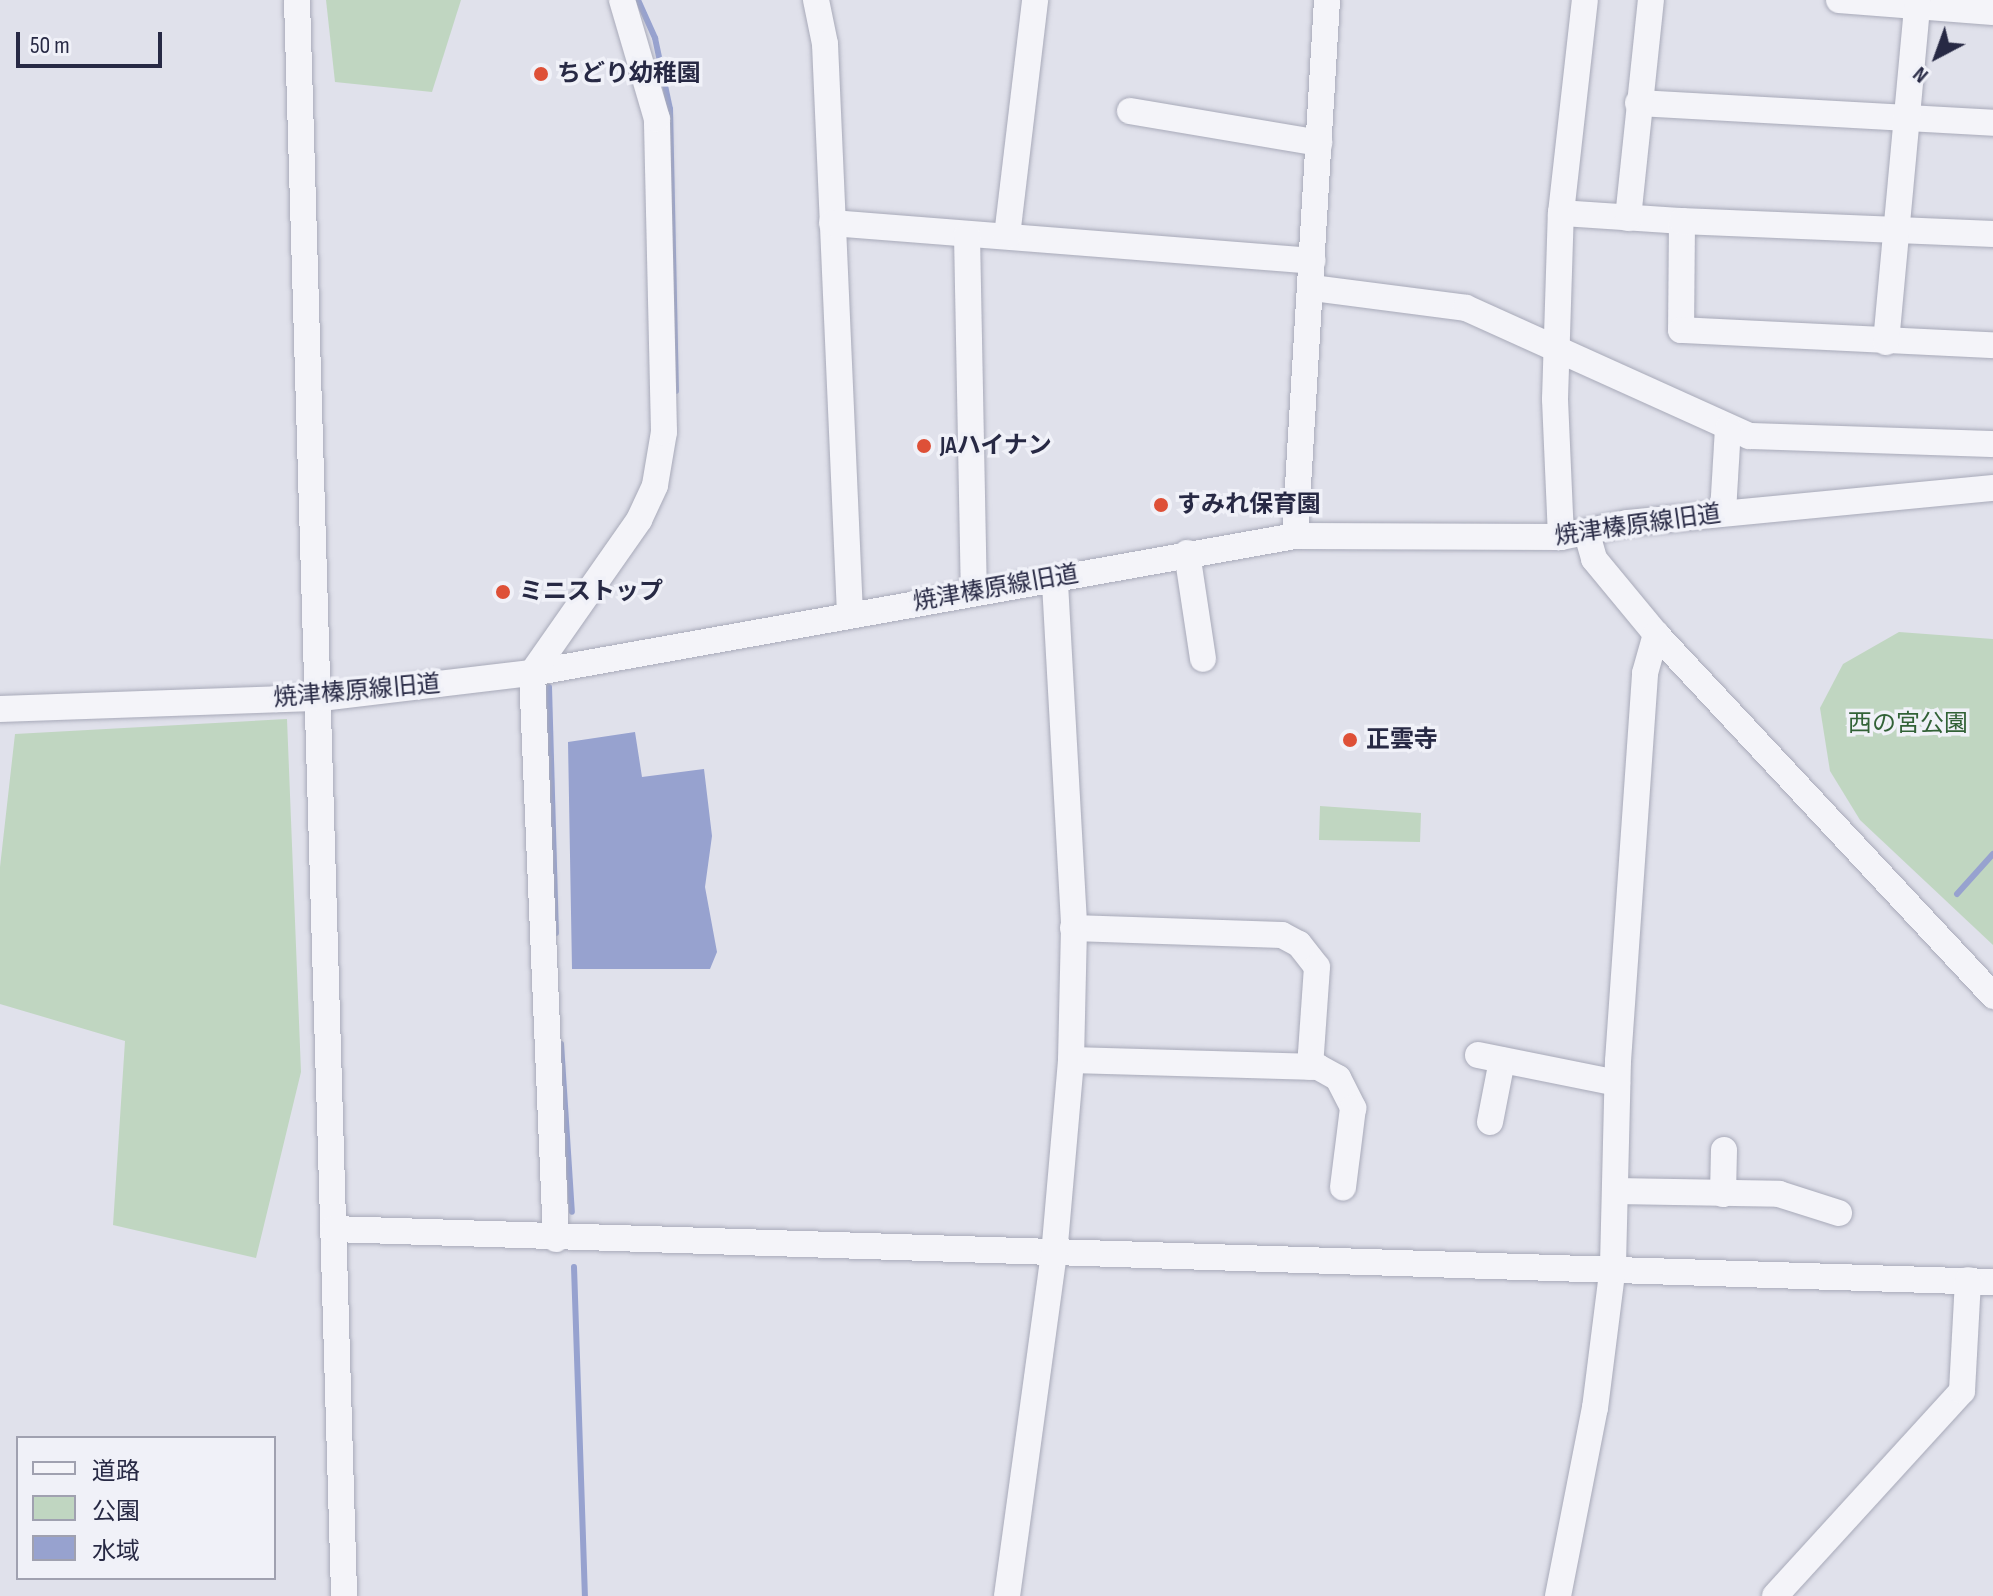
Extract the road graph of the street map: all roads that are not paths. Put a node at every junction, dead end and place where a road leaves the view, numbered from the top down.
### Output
1 (297, 0) edge
2 (622, 0) edge
3 (816, 0) edge
4 (1035, 0) edge
5 (1327, 0) edge
6 (1585, 0) edge
7 (1651, 0) edge
8 (1839, 0) edge
9 (1918, 4) edge
10 (1993, 12) edge
11 (1638, 103) junction
12 (1130, 111) dead end
13 (1907, 119) junction
14 (1993, 123) edge
15 (1319, 143) junction
16 (1561, 213) junction
17 (1628, 218) junction
18 (1682, 221) junction
19 (832, 223) junction
20 (1897, 229) junction
21 (1993, 234) edge
22 (967, 235) junction
23 (1007, 236) junction
24 (1313, 261) junction
25 (1313, 288) junction
26 (1886, 342) junction
27 (1993, 345) edge
28 (1556, 352) junction
29 (1728, 428) junction
30 (1993, 444) edge
31 (1993, 488) edge
32 (1723, 512) junction
33 (1295, 536) junction
34 (1574, 536) junction
35 (1187, 553) junction
36 (1055, 579) junction
37 (974, 590) junction
38 (850, 614) junction
39 (1656, 634) junction
40 (1203, 659) dead end
41 (532, 673) junction
42 (321, 698) junction
43 (0, 709) edge
44 (1073, 928) junction
45 (1993, 996) edge
46 (1071, 1060) junction
47 (1310, 1067) junction
48 (1617, 1083) junction
49 (1490, 1122) dead end
50 (1724, 1150) dead end
51 (1343, 1187) dead end
52 (1615, 1191) junction
53 (1723, 1194) junction
54 (1839, 1213) dead end
55 (333, 1229) junction
56 (556, 1239) junction
57 (1054, 1255) junction
58 (1613, 1265) junction
59 (1980, 1281) edge
60 (344, 1596) edge
61 (1007, 1596) edge
62 (1558, 1596) edge
63 (1775, 1596) edge

1 - 42 street
2 - 41 street
3 - 19 street
4 - 23 street
5 - 15 street
6 - 16 street
7 - 11 street
8 - 9 street
9 - 10 street
9 - 13 street
11 - 13 street
11 - 17 street
12 - 15 street
13 - 14 street
13 - 20 street
15 - 24 street
16 - 17 street
16 - 28 street
17 - 18 street
18 - 20 street
18 - 26 street
19 - 22 street
19 - 38 street
20 - 21 street
20 - 26 street
22 - 23 street
22 - 37 street
23 - 24 street
24 - 25 street
25 - 28 street
25 - 33 street
26 - 27 street
28 - 29 street
28 - 34 street
29 - 30 street
29 - 32 street
31 - 32 street, 焼津榛原線旧道
32 - 34 street, 焼津榛原線旧道
33 - 34 street, 焼津榛原線旧道
33 - 35 street, 焼津榛原線旧道
34 - 39 street
35 - 36 street, 焼津榛原線旧道
35 - 40 street
36 - 37 street, 焼津榛原線旧道
36 - 44 street
37 - 38 street, 焼津榛原線旧道
38 - 41 street, 焼津榛原線旧道
39 - 45 street
39 - 48 street
41 - 42 street, 焼津榛原線旧道
41 - 56 street
42 - 43 street, 焼津榛原線旧道
42 - 55 street
44 - 46 street
44 - 47 street
46 - 47 street
46 - 57 street
47 - 51 street
48 - 49 street
48 - 52 street
50 - 53 street
52 - 53 street
52 - 58 street
53 - 54 street
55 - 56 street
55 - 60 street
56 - 57 street
57 - 58 street
57 - 61 street
58 - 59 street
58 - 62 street
59 - 63 street

